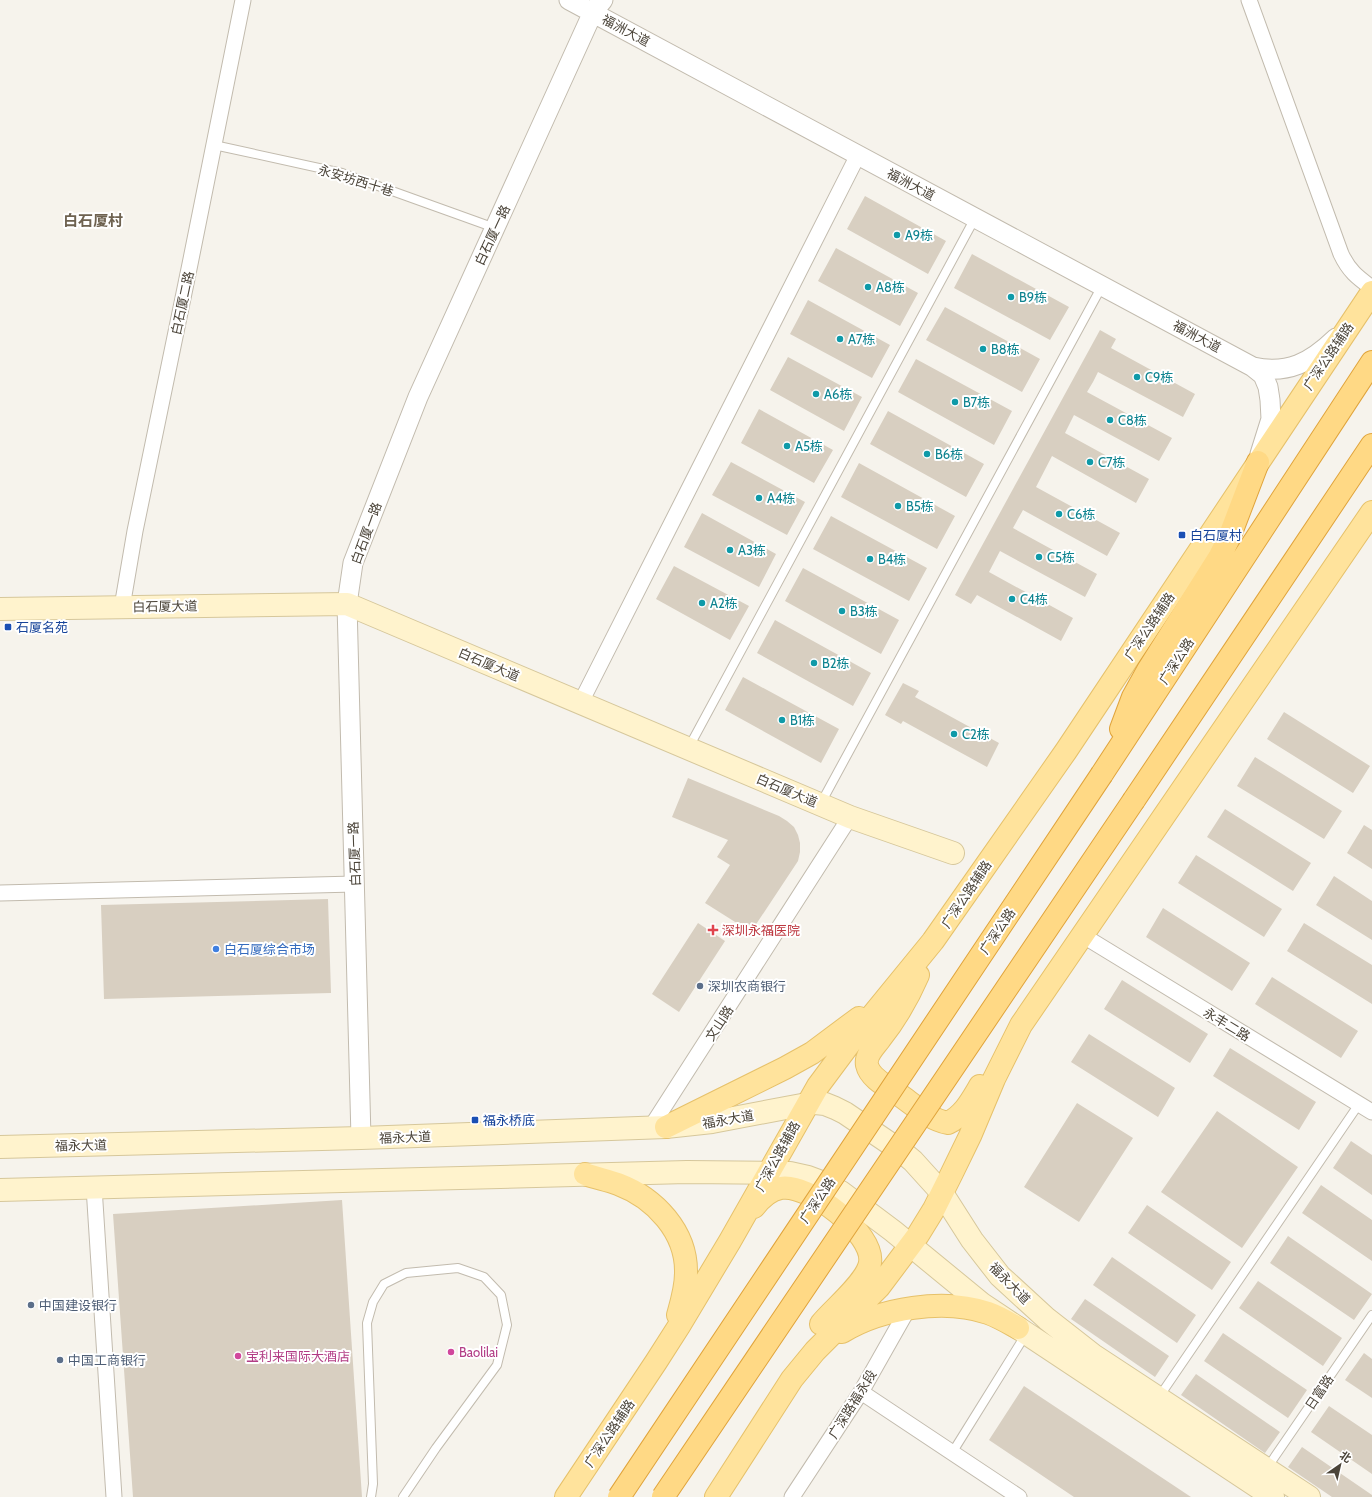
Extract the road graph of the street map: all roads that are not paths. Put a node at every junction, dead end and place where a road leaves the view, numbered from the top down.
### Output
1 (243, 0) edge
2 (569, 0) edge
3 (1249, 0) edge
4 (598, 6) edge
5 (214, 145) junction
6 (858, 155) junction
7 (975, 218) junction
8 (495, 228) junction
9 (1102, 286) junction
10 (1372, 288) edge
11 (1372, 292) edge
12 (1350, 324) junction
13 (1372, 362) edge
14 (1253, 366) junction
15 (1372, 445) edge
16 (1258, 462) junction
17 (1372, 463) edge
18 (1332, 507) junction
19 (1372, 512) edge
20 (347, 604) junction
21 (122, 607) junction
22 (0, 609) edge
23 (581, 702) junction
24 (688, 748) junction
25 (1102, 774) junction
26 (820, 804) junction
27 (850, 817) junction
28 (953, 853) dead end
29 (355, 884) junction
30 (0, 893) edge
31 (1082, 935) junction
32 (934, 941) junction
33 (896, 989) junction
34 (1021, 1025) junction
35 (807, 1104) junction
36 (1366, 1108) edge
37 (658, 1127) junction
38 (361, 1138) junction
39 (0, 1147) edge
40 (768, 1172) junction
41 (585, 1174) junction
42 (94, 1187) junction
43 (0, 1190) edge
44 (942, 1193) junction
45 (730, 1241) junction
46 (911, 1246) junction
47 (908, 1309) junction
48 (1372, 1315) edge
49 (1023, 1331) junction
50 (815, 1351) junction
51 (656, 1362) junction
52 (861, 1392) junction
53 (782, 1395) junction
54 (1159, 1398) junction
55 (952, 1453) junction
56 (1267, 1469) junction
57 (114, 1497) edge
58 (371, 1497) edge
59 (403, 1497) edge
60 (566, 1497) edge
61 (619, 1497) edge
62 (663, 1497) edge
63 (716, 1497) edge
64 (792, 1497) edge
65 (1019, 1497) edge
66 (1273, 1497) edge
67 (1309, 1497) edge

1 - 5 street, 白石厦二路
2 - 4 street, 福洲大道
3 - 10 street
4 - 6 street, 福洲大道
4 - 8 street, 白石厦一路
5 - 8 lane, 永安坊西十巷
5 - 21 street, 白石厦二路
6 - 7 street, 福洲大道
6 - 23 street
7 - 9 street, 福洲大道
7 - 24 lane
8 - 20 street, 白石厦一路
9 - 14 street, 福洲大道
9 - 26 lane
11 - 12 main road, 广深公路辅路
12 - 14 street
12 - 16 main road, 广深公路辅路
13 - 25 highway, 广深公路
14 - 16 street
15 - 18 highway
16 - 25 highway
16 - 32 main road, 广深公路辅路
17 - 18 highway
18 - 62 highway, bridge
19 - 31 main road
20 - 21 main road, 白石厦大道
20 - 23 main road, 白石厦大道
20 - 29 street, 白石厦一路
21 - 22 main road, 白石厦大道
23 - 24 main road, 白石厦大道
24 - 26 main road, 白石厦大道
25 - 61 highway, 广深公路, bridge
26 - 27 main road, 白石厦大道
27 - 28 main road, 白石厦大道
27 - 37 street, 文山路
29 - 30 street
29 - 38 street, 白石厦一路
31 - 34 main road
31 - 36 street, 永丰二路
32 - 33 main road, 广深公路辅路
32 - 34 main road
33 - 35 main road, 广深公路辅路
33 - 37 main road
34 - 44 main road
35 - 37 main road, 福永大道
35 - 40 main road, 广深公路辅路
35 - 44 main road, 福永大道
36 - 54 lane
37 - 38 main road, 福永大道
38 - 39 main road, 福永大道
40 - 41 main road, 福永大道
40 - 45 main road, 广深公路辅路
40 - 46 main road, 福永大道
41 - 42 main road, 福永大道
41 - 51 main road
42 - 43 main road, 福永大道
42 - 57 street
44 - 46 main road
44 - 54 main road, 福永大道
45 - 51 main road, 广深公路辅路
45 - 53 main road
46 - 49 main road, 福永大道
46 - 50 main road
47 - 49 main road
47 - 50 main road
47 - 52 street, 广深路福永段
48 - 56 lane, 日富路
49 - 55 lane
49 - 66 main road, 福永大道
50 - 53 main road
51 - 60 main road, 广深公路辅路
52 - 55 street
52 - 64 street, 广深路福永段
53 - 63 main road
54 - 56 main road, 福永大道
55 - 65 street
56 - 67 main road, 福永大道
58 - 59 lane

